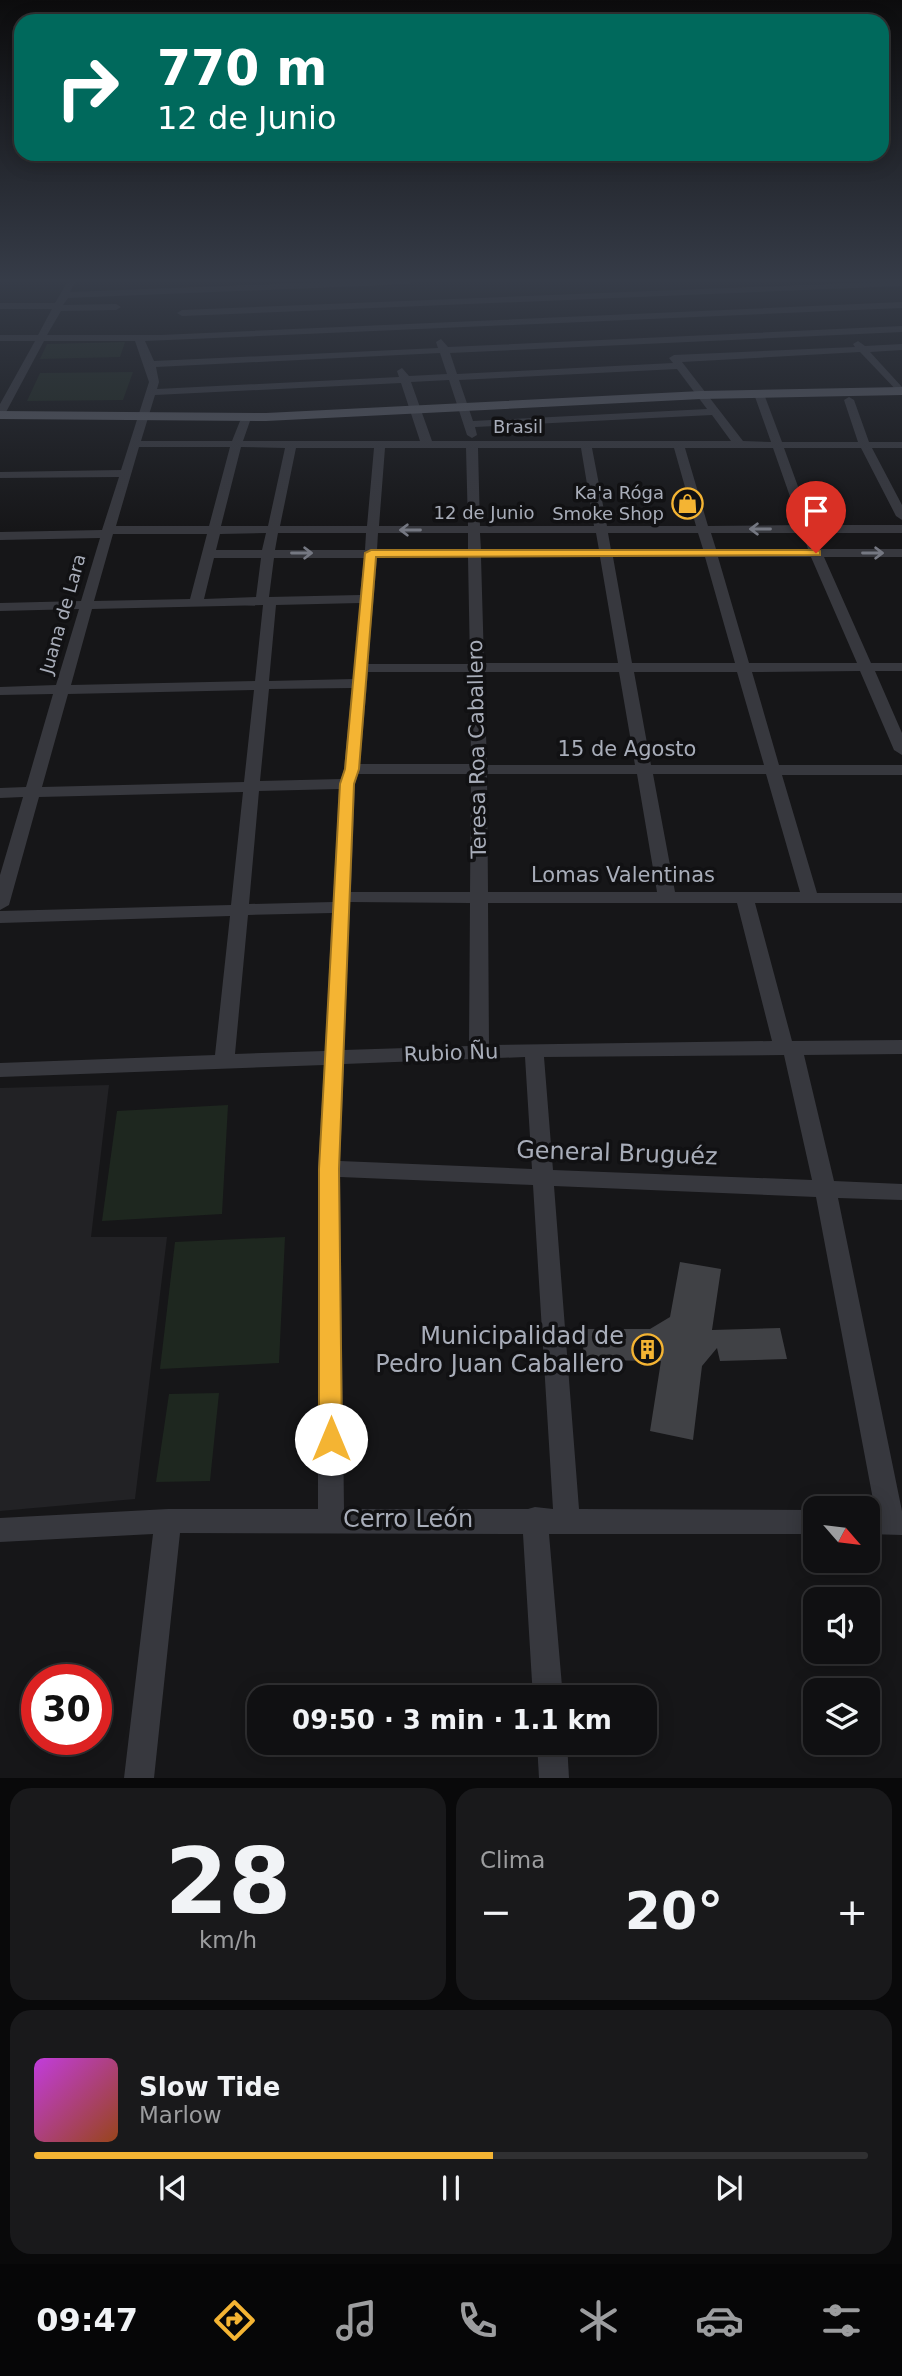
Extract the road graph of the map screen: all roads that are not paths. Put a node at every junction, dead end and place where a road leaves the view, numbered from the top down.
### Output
1 (27, 364) edge
2 (150, 364) edge
3 (400, 364) edge
4 (449, 364) edge
5 (661, 364) edge
6 (678, 364) edge
7 (876, 364) edge
8 (454, 377) junction
9 (405, 379) junction
10 (0, 380) edge
11 (19, 380) junction
12 (150, 392) junction
13 (901, 394) edge
14 (762, 398) junction
15 (849, 400) junction
16 (710, 404) junction
17 (416, 413) junction
18 (0, 415) edge
19 (466, 415) junction
20 (142, 418) junction
21 (245, 421) junction
22 (0, 422) edge
23 (135, 444) junction
24 (236, 444) junction
25 (291, 444) junction
26 (380, 444) junction
27 (427, 444) junction
28 (586, 444) junction
29 (739, 444) junction
30 (474, 445) junction
31 (679, 445) junction
32 (777, 445) junction
33 (865, 445) junction
34 (902, 445) edge
35 (125, 473) junction
36 (0, 475) edge
37 (902, 516) edge
38 (807, 529) junction
39 (902, 529) edge
40 (216, 530) junction
41 (273, 530) junction
42 (372, 530) junction
43 (472, 530) junction
44 (602, 530) junction
45 (705, 530) junction
46 (107, 532) junction
47 (0, 536) edge
48 (268, 553) junction
49 (371, 553) junction
50 (473, 553) junction
51 (606, 553) junction
52 (713, 553) junction
53 (816, 553) junction
54 (902, 553) edge
55 (209, 554) junction
56 (368, 599) junction
57 (266, 601) junction
58 (196, 603) junction
59 (86, 605) junction
60 (0, 607) edge
61 (744, 667) junction
62 (866, 667) junction
63 (902, 667) edge
64 (477, 668) junction
65 (627, 668) junction
66 (360, 675) junction
67 (263, 686) junction
68 (61, 690) junction
69 (0, 691) edge
70 (902, 750) edge
71 (479, 770) junction
72 (643, 770) junction
73 (774, 771) junction
74 (902, 771) edge
75 (349, 776) junction
76 (251, 786) junction
77 (31, 792) junction
78 (0, 793) edge
79 (477, 898) junction
80 (667, 898) junction
81 (745, 898) junction
82 (810, 898) junction
83 (902, 898) edge
84 (343, 902) junction
85 (0, 905) edge
86 (240, 908) junction
87 (0, 917) edge
88 (902, 1046) edge
89 (788, 1048) junction
90 (534, 1050) junction
91 (479, 1052) junction
92 (334, 1058) junction
93 (224, 1063) junction
94 (0, 1070) edge
95 (329, 1169) junction
96 (542, 1176) junction
97 (825, 1188) junction
98 (902, 1192) edge
99 (535, 1519) junction
100 (331, 1520) junction
101 (567, 1520) junction
102 (168, 1521) junction
103 (803, 1522) edge
104 (887, 1522) edge
105 (0, 1530) edge
106 (547, 1685) edge
107 (553, 1755) edge
108 (139, 1777) edge
109 (554, 1777) edge

1 - 11 street
2 - 12 street, Juana de Lara
3 - 9 street
4 - 8 street, Teresa Roa Caballero
5 - 8 street
6 - 16 street
7 - 13 street
8 - 9 street
8 - 19 street, Teresa Roa Caballero
9 - 12 street
9 - 17 street
10 - 11 street
11 - 18 street
12 - 20 street, Juana de Lara
13 - 14 main road
13 - 15 main road
14 - 15 main road
14 - 16 main road
14 - 32 street
15 - 33 street
16 - 19 main road
16 - 29 street
17 - 19 main road
17 - 20 main road
17 - 21 main road
17 - 27 street
18 - 20 main road
19 - 30 street, Teresa Roa Caballero
20 - 21 main road
20 - 22 main road
20 - 23 street, Juana de Lara
21 - 24 street
23 - 24 street, Brasil
23 - 35 street, Juana de Lara
24 - 25 street, Brasil
24 - 40 street
25 - 26 street, Brasil
25 - 41 street
26 - 27 street, Brasil
26 - 42 street
27 - 30 street, Brasil
28 - 30 street, Brasil
28 - 31 street, Brasil
28 - 44 street
29 - 31 street, Brasil
29 - 32 street, Brasil
30 - 43 street, Teresa Roa Caballero
31 - 45 street
32 - 33 street, Brasil
32 - 38 street
33 - 34 street, Brasil
33 - 37 street
35 - 36 street
35 - 46 street, Juana de Lara
38 - 39 street, 12 de Junio
38 -> 45 street, 12 de Junio
38 - 53 street
40 - 41 street, 12 de Junio
40 - 46 street, 12 de Junio
40 - 55 street
41 - 42 street, 12 de Junio
41 - 48 street
43 -> 42 street, 12 de Junio
42 - 49 street
43 - 44 street, 12 de Junio
43 - 50 street, Teresa Roa Caballero
44 - 45 street, 12 de Junio
44 - 51 street
45 - 52 street
46 - 47 street, 12 de Junio
46 - 59 street, Juana de Lara
48 -> 49 street, 12 de Junio
48 - 55 street, 12 de Junio
48 - 57 street
49 - 50 street, 12 de Junio
49 - 56 street
50 - 51 street, 12 de Junio
50 - 64 street, Teresa Roa Caballero
51 - 52 street, 12 de Junio
51 - 65 street
52 - 53 street, 12 de Junio
52 - 61 street
53 -> 54 street, 12 de Junio
53 - 62 street
55 - 58 street
56 - 57 street
56 - 66 street
57 - 58 street
57 - 67 street
58 - 59 street
59 - 60 street
59 - 68 street, Juana de Lara
61 - 62 street
61 - 65 street
61 - 73 street
62 - 63 street
62 - 70 street
64 - 65 street
64 - 66 street
64 - 71 street, Teresa Roa Caballero
65 - 72 street
66 - 67 street
66 - 75 street
67 - 68 street
67 - 76 street
68 - 69 street
68 - 77 street, Juana de Lara
71 - 72 street, 15 de Agosto
71 - 75 street, 15 de Agosto
71 - 79 street, Teresa Roa Caballero
72 - 73 street, 15 de Agosto
72 - 80 street
73 - 74 street, 15 de Agosto
73 - 82 street
75 - 76 street, 15 de Agosto
75 - 84 street
76 - 77 street, 15 de Agosto
76 - 86 street
77 - 78 street, 15 de Agosto
77 - 85 street, Juana de Lara
79 - 80 street, Lomas Valentinas
79 - 84 street, Lomas Valentinas
79 - 91 street, Teresa Roa Caballero
80 - 81 street, Lomas Valentinas
81 - 82 street, Lomas Valentinas
81 - 89 street
82 - 83 street, Lomas Valentinas
84 - 86 street, Lomas Valentinas
84 - 92 street
86 - 87 street, Lomas Valentinas
86 - 93 street
88 - 89 street, Rubio Ñu
89 - 90 street, Rubio Ñu
89 - 97 street
90 - 91 street, Rubio Ñu
90 - 96 street
91 - 92 street, Rubio Ñu
92 - 93 street, Rubio Ñu
92 - 95 street
93 - 94 street, Rubio Ñu
95 - 96 street, General Bruguéz
95 - 100 street
96 - 97 street, General Bruguéz
96 - 101 street
97 - 98 street, General Bruguéz
97 - 104 street
99 - 100 street, Cerro León
99 - 101 street, Cerro León
99 - 106 street
100 - 102 street, Cerro León
101 - 103 street, Cerro León
102 - 105 street, Cerro León
102 - 108 street
107 - 109 street

